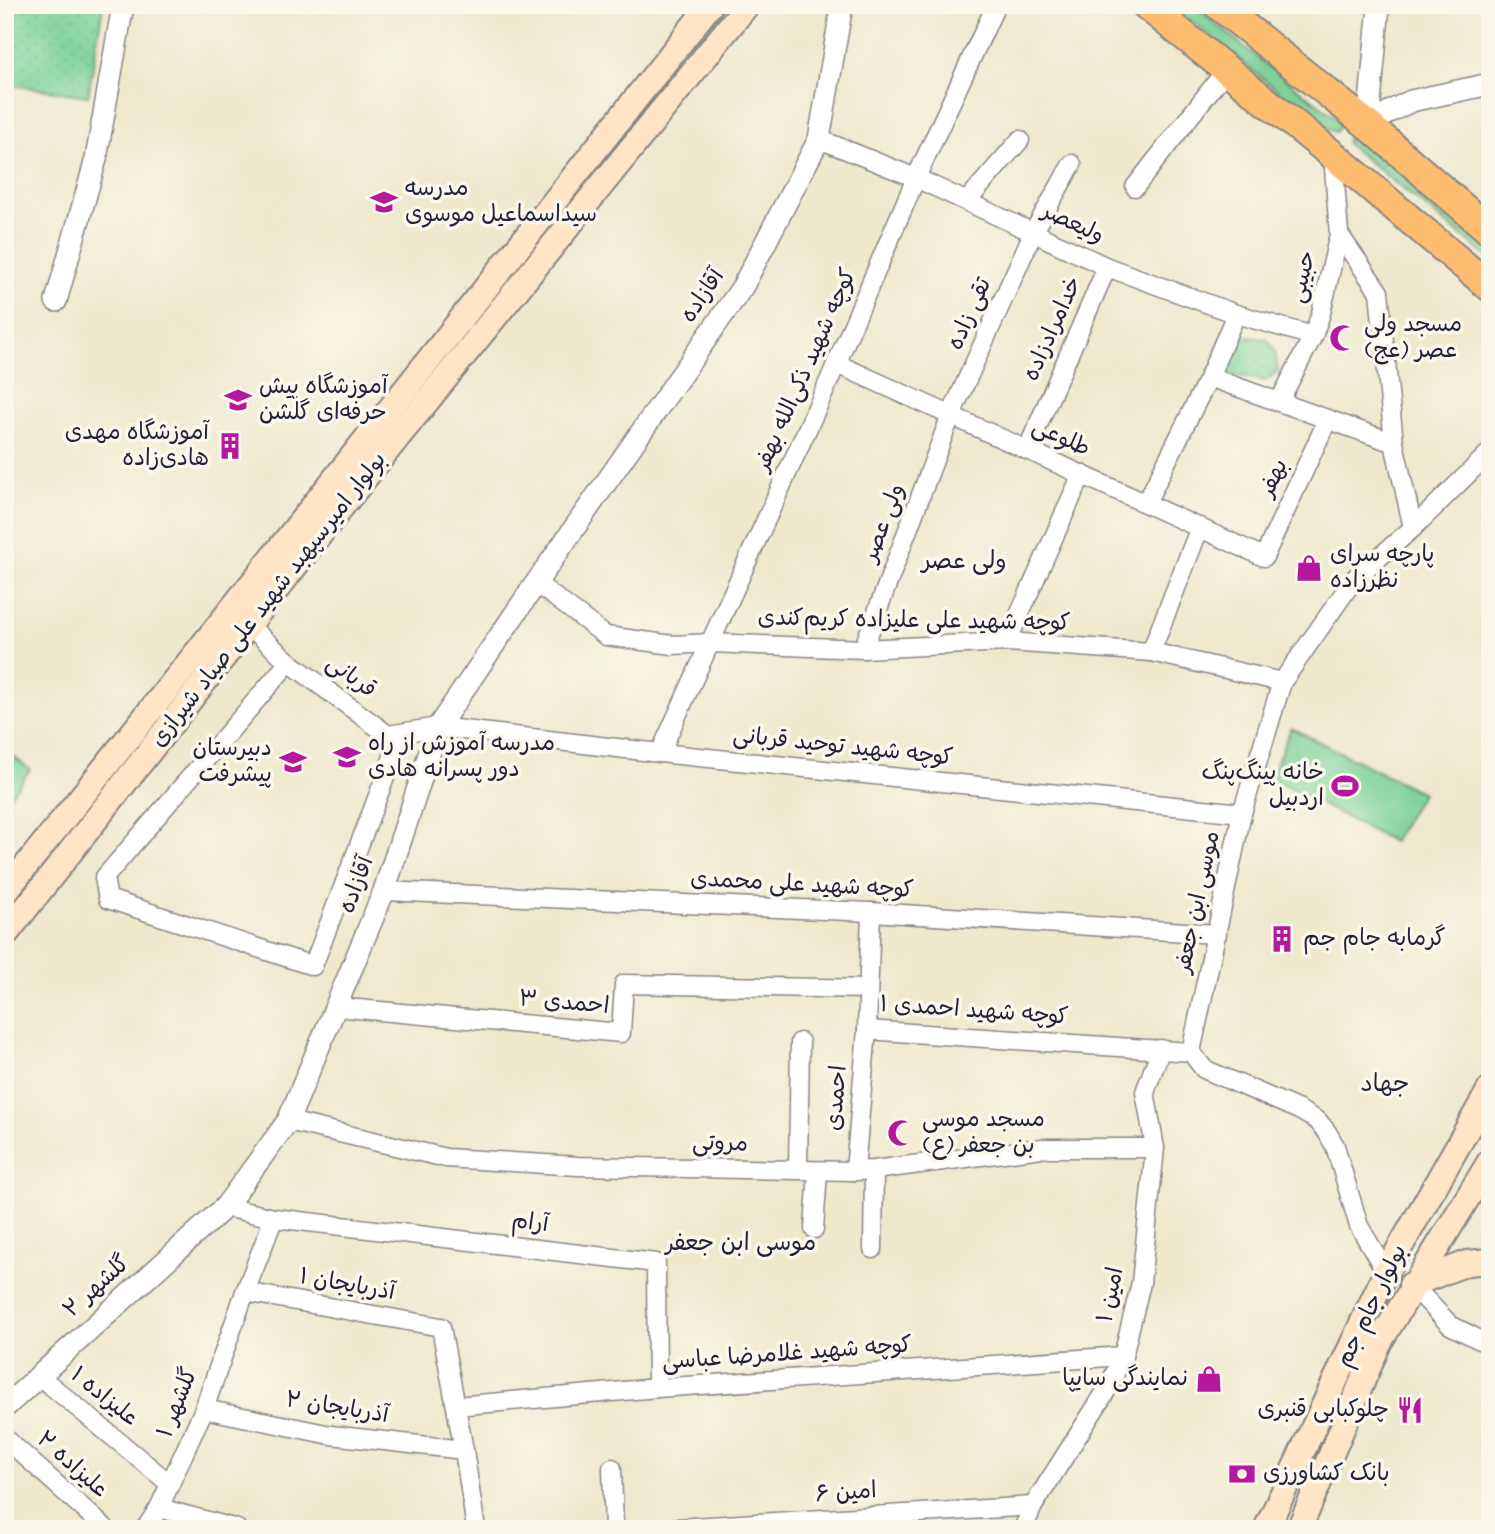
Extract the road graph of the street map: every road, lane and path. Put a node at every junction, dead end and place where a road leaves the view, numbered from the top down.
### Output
1 (123, 5) edge
2 (710, 5) edge
3 (747, 5) edge
4 (842, 5) edge
5 (996, 5) edge
6 (1146, 5) edge
7 (1218, 5) edge
8 (1380, 5) edge
9 (1226, 70) junction
10 (1490, 84) edge
11 (1368, 125) junction
12 (819, 139) junction
13 (1020, 140) dead end
14 (1333, 155) junction
15 (1072, 164) dead end
16 (916, 178) junction
17 (1135, 187) dead end
18 (967, 201) junction
19 (1490, 231) edge
20 (1033, 233) junction
21 (1339, 234) junction
22 (1107, 267) junction
23 (1490, 287) edge
24 (56, 301) dead end
25 (1236, 314) junction
26 (1313, 336) junction
27 (837, 363) junction
28 (1209, 377) junction
29 (1279, 402) junction
30 (951, 415) junction
31 (1328, 419) junction
32 (1394, 443) junction
33 (1027, 450) junction
34 (1490, 452) edge
35 (1082, 474) junction
36 (1146, 503) junction
37 (1200, 527) junction
38 (1413, 528) junction
39 (1264, 557) joint
40 (536, 583) junction
41 (239, 618) junction
42 (1007, 642) junction
43 (710, 643) junction
44 (863, 649) junction
45 (1151, 652) junction
46 (289, 662) junction
47 (1282, 682) junction
48 (439, 727) junction
49 (402, 733) junction
50 (660, 753) junction
51 (1242, 813) junction
52 (384, 891) junction
53 (5, 892) edge
54 (871, 912) junction
55 (1217, 934) junction
56 (5, 935) edge
57 (868, 989) junction
58 (336, 1007) junction
59 (867, 1030) junction
60 (800, 1042) dead end
61 (1161, 1049) junction
62 (1191, 1052) junction
63 (1490, 1090) edge
64 (288, 1121) junction
65 (1480, 1128) edge
66 (1155, 1148) junction
67 (1490, 1161) edge
68 (798, 1169) junction
69 (874, 1170) junction
70 (818, 1171) junction
71 (855, 1171) junction
72 (225, 1207) junction
73 (274, 1218) junction
74 (814, 1229) dead end
75 (873, 1249) dead end
76 (1490, 1261) edge
77 (1386, 1272) junction
78 (1413, 1286) junction
79 (245, 1292) junction
80 (1489, 1344) edge
81 (1123, 1356) junction
82 (38, 1375) junction
83 (657, 1388) junction
84 (456, 1406) junction
85 (5, 1407) edge
86 (204, 1409) junction
87 (5, 1438) edge
88 (464, 1450) junction
89 (612, 1468) dead end
90 (170, 1484) junction
91 (1276, 1505) junction
92 (1033, 1506) junction
93 (159, 1508) junction
94 (1301, 1525) edge
95 (106, 1529) edge
96 (145, 1529) edge
97 (236, 1529) edge
98 (475, 1529) edge
99 (614, 1529) edge
100 (661, 1529) edge
101 (1023, 1529) edge
102 (1266, 1529) edge

1 - 24 street
2 - 41 main road, بولوار امیرسپهبد شهید علی صیاد شیرازی
3 - 41 main road, بولوار امیرسپهبد شهید علی صیاد شیرازی
4 - 12 street, آقازاده
5 - 16 street, کوچه شهید ذکی‌الله بهفر
6 - 9 main road
7 - 11 main road
8 - 11 street
9 - 14 main road
9 - 17 street
10 - 11 street
11 - 19 main road
12 - 16 street, ولیعصر
12 - 40 street, آقازاده
13 - 18 street
14 - 21 street, حبیبی
14 - 23 main road
15 - 20 street, تقی زاده
16 - 18 street, ولیعصر
16 - 27 street, کوچه شهید ذکی‌الله بهفر
18 - 20 street, ولیعصر
20 - 22 street, ولیعصر
20 - 30 street, تقی زاده
21 - 26 street, حبیبی
21 - 32 street
22 - 25 street, ولیعصر
22 - 33 street, خدامرادزاده
25 - 26 street, ولیعصر
25 - 28 street
26 - 29 street, حبیبی
27 - 30 street, طلوعی
27 - 43 street, کوچه شهید ذکی‌الله بهفر
28 - 29 street
28 - 36 street
29 - 31 street
30 - 33 street, طلوعی
30 - 44 street, ولی عصر
31 - 32 street
31 - 39 street, بهفر
32 - 38 street
33 - 35 street, طلوعی
34 - 38 street, موسی ابن جعفر
35 - 36 street, طلوعی
35 - 42 street
36 - 37 street, طلوعی
37 - 39 street, طلوعی
37 - 45 street
38 - 47 street, موسی ابن جعفر
40 - 43 street
40 - 48 street, آقازاده
41 - 46 street, قربانی
41 - 53 main road, بولوار امیرسپهبد شهید علی صیاد شیرازی
41 - 56 main road, بولوار امیرسپهبد شهید علی صیاد شیرازی
42 - 44 street, کوچه شهید علی علیزاده کریم‌کندی
42 - 45 street, کوچه شهید علی علیزاده کریم‌کندی
43 - 44 street, کوچه شهید علی علیزاده کریم‌کندی
43 - 50 street, کوچه شهید ذکی‌الله بهفر
45 - 47 street, کوچه شهید علی علیزاده کریم‌کندی
46 - 49 street, قربانی
46 - 49 street
47 - 51 street, موسی ابن جعفر
48 - 49 street, قربانی
48 - 50 street, کوچه شهید توحید قربانی
48 - 52 street, آقازاده
50 - 51 street, کوچه شهید توحید قربانی
51 - 55 street, موسی ابن جعفر
52 - 54 street, کوچه شهید علی محمدی
52 - 58 street, آقازاده
54 - 55 street, کوچه شهید علی محمدی
54 - 57 street, کوچه شهید احمدی ۱
55 - 62 street, موسی ابن جعفر
57 - 58 street, احمدی ۳
57 - 59 street, کوچه شهید احمدی ۱
58 - 64 street, آقازاده
59 - 61 street, کوچه شهید احمدی ۱
59 - 71 street, احمدی
60 - 68 street
61 - 62 street, کوچه شهید احمدی ۱
61 - 66 street, امین ۱
62 - 77 street
63 - 65 main road, بولوار جام جم
64 - 68 street, مروتی
64 - 72 street, آقازاده
65 - 77 main road, بولوار جام جم
66 - 69 street, مروتی
66 - 81 street, امین ۱
67 - 78 main road, بولوار جام جم
68 - 70 street, مروتی
69 - 71 street, مروتی
69 - 75 street
70 - 71 street, مروتی
70 - 74 street
72 - 73 street
72 - 82 street, گلشهر ۲
73 - 79 street, گلشهر ۱
73 - 83 street, آرام
76 - 78 main road
77 - 78 main road
77 - 91 main road, بولوار جام جم
78 - 80 street
78 - 94 main road, بولوار جام جم
79 - 84 street, آذربایجان ۱
79 - 86 street, گلشهر ۱
81 - 83 street, کوچه شهید غلامرضا عباسی
81 - 92 street, امین ۱
82 - 85 street, گلشهر ۲
82 - 90 street, علیزاده ۱
83 - 84 street, کوچه شهید غلامرضا عباسی
84 - 88 street
86 - 88 street, آذربایجان ۲
86 - 90 street, گلشهر ۱
87 - 95 street, علیزاده ۲
88 - 98 street
89 - 99 street
90 - 93 street, گلشهر ۱
91 - 94 main road
91 - 102 main road, بولوار جام جم
92 - 100 street, امین ۶
92 - 101 street, امین ۱
93 - 96 street, گلشهر ۱
93 - 97 street

